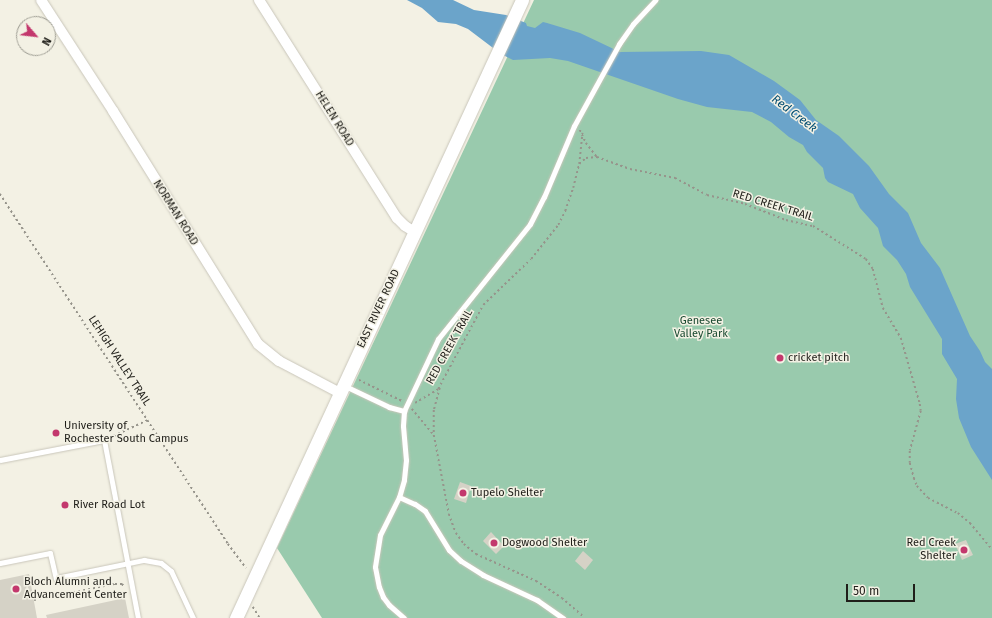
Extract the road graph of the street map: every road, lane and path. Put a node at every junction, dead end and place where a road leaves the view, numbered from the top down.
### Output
1 (41, 0) edge
2 (259, 0) edge
3 (655, 0) edge
4 (521, 2) edge
5 (574, 126) junction
6 (582, 134) junction
7 (597, 157) junction
8 (579, 164) junction
9 (0, 194) edge
10 (415, 232) junction
11 (358, 379) dead end
12 (442, 385) junction
13 (342, 389) junction
14 (408, 403) junction
15 (404, 412) junction
16 (148, 420) junction
17 (434, 435) junction
18 (104, 440) junction
19 (0, 460) edge
20 (399, 497) junction
21 (992, 549) edge
22 (0, 563) edge
23 (128, 564) junction
24 (254, 578) junction
25 (128, 589) dead end
26 (34, 600) dead end
27 (250, 602) dead end
28 (138, 618) edge
29 (193, 618) edge
30 (236, 618) edge
31 (260, 618) edge
32 (404, 618) edge
33 (563, 618) edge
34 (585, 618) edge

1 - 13 street, NORMAN ROAD
2 - 10 street, HELEN ROAD
3 - 5 lane
4 - 10 street, EAST RIVER ROAD
5 - 6 path
5 - 14 lane
6 - 7 path
6 - 8 path, RED CREEK TRAIL
7 - 8 path
7 - 21 path, RED CREEK TRAIL
8 - 12 path, RED CREEK TRAIL
9 - 16 path, LEHIGH VALLEY TRAIL
10 - 13 street, EAST RIVER ROAD
11 - 14 path
12 - 14 path, RED CREEK TRAIL
12 - 17 path
13 - 15 lane
13 - 24 street, EAST RIVER ROAD
14 - 15 lane
14 - 17 path
15 - 20 lane
16 - 18 path
16 - 24 path, LEHIGH VALLEY TRAIL
17 - 34 path
18 - 19 lane
18 - 23 lane
20 - 32 lane
20 - 33 lane
22 - 23 lane
23 - 28 lane
23 - 29 lane
24 - 30 street, EAST RIVER ROAD
25 - 26 path
27 - 31 path

